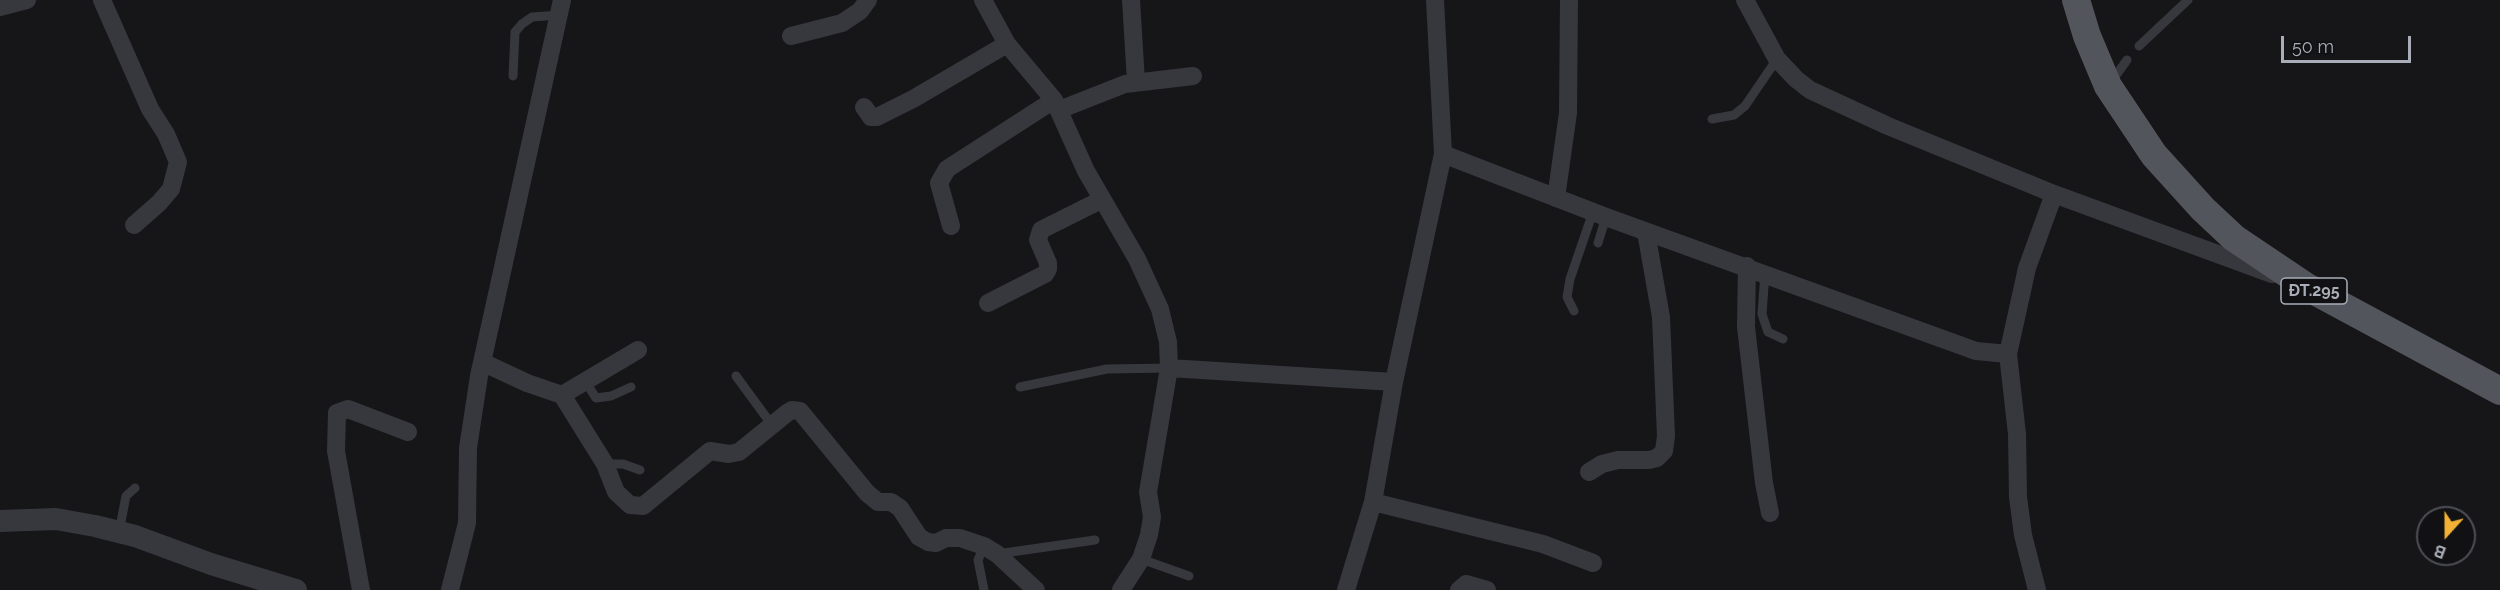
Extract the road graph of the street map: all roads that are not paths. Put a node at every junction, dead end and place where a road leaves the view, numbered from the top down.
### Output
1 (27, 0) edge
2 (102, 0) edge
3 (868, 0) edge
4 (983, 0) edge
5 (1131, 0) edge
6 (1435, 0) edge
7 (1569, 0) edge
8 (1744, 0) edge
9 (2076, 0) edge
10 (2187, 0) edge
11 (0, 7) edge
12 (561, 8) edge
13 (791, 36) dead end
14 (1007, 44) junction
15 (2139, 46) dead end
16 (1777, 59) junction
17 (2127, 60) dead end
18 (513, 76) dead end
19 (1193, 76) dead end
20 (1136, 82) junction
21 (2108, 86) junction
22 (1057, 105) junction
23 (864, 108) dead end
24 (1712, 119) dead end
25 (1443, 154) junction
26 (2055, 194) junction
27 (1556, 198) junction
28 (1101, 200) junction
29 (1600, 215) junction
30 (134, 225) dead end
31 (951, 226) dead end
32 (1646, 232) junction
33 (1598, 243) dead end
34 (1747, 266) junction
35 (1765, 273) junction
36 (2307, 287) junction
37 (988, 303) dead end
38 (1574, 311) dead end
39 (1783, 339) dead end
40 (638, 350) dead end
41 (2008, 354) junction
42 (482, 362) junction
43 (1169, 368) junction
44 (736, 376) dead end
45 (585, 381) junction
46 (1394, 382) junction
47 (631, 387) dead end
48 (1020, 387) dead end
49 (2500, 391) edge
50 (562, 395) junction
51 (772, 425) junction
52 (408, 432) dead end
53 (605, 464) junction
54 (640, 470) dead end
55 (1589, 472) dead end
56 (135, 488) dead end
57 (1373, 502) junction
58 (1770, 513) dead end
59 (0, 521) edge
60 (119, 532) junction
61 (1095, 540) dead end
62 (991, 550) junction
63 (1141, 559) junction
64 (1593, 563) dead end
65 (1189, 576) dead end
66 (296, 590) edge
67 (362, 590) edge
68 (450, 590) edge
69 (984, 590) edge
70 (1036, 590) edge
71 (1121, 590) edge
72 (1346, 590) edge
73 (1459, 590) edge
74 (1487, 590) edge
75 (2037, 590) edge

1 - 11 street
2 - 30 street
3 - 13 street
4 - 14 street
5 - 20 street
6 - 25 street
7 - 27 street
8 - 16 street
9 - 21 main road, ĐT.295
10 - 15 lane
12 - 18 lane
12 - 42 street
14 - 22 street
14 - 23 street
16 - 24 lane
16 - 26 street
17 - 21 lane
19 - 20 street
20 - 22 street
21 - 36 main road, ĐT.295
22 - 28 street
22 - 31 street
25 - 27 street
25 - 46 street
26 - 36 street
26 - 41 street
27 - 29 street
28 - 37 street
28 - 43 street
29 - 32 street
29 - 33 lane
29 - 38 lane
32 - 34 street
32 - 55 street
34 - 35 street
34 - 58 street
35 - 39 lane
35 - 41 street
36 - 49 main road, ĐT.295
40 - 45 street
41 - 75 street
42 - 50 street
42 - 68 street
43 - 46 street
43 - 48 lane
43 - 63 street
44 - 51 lane
45 - 47 lane
45 - 50 street
46 - 57 street
50 - 53 street
51 - 53 street
51 - 62 street
52 - 67 street
53 - 54 lane
56 - 60 lane
57 - 64 street
57 - 72 street
59 - 60 street
60 - 66 street
61 - 62 lane
62 - 69 lane
62 - 70 street
63 - 65 lane
63 - 71 street
73 - 74 street

